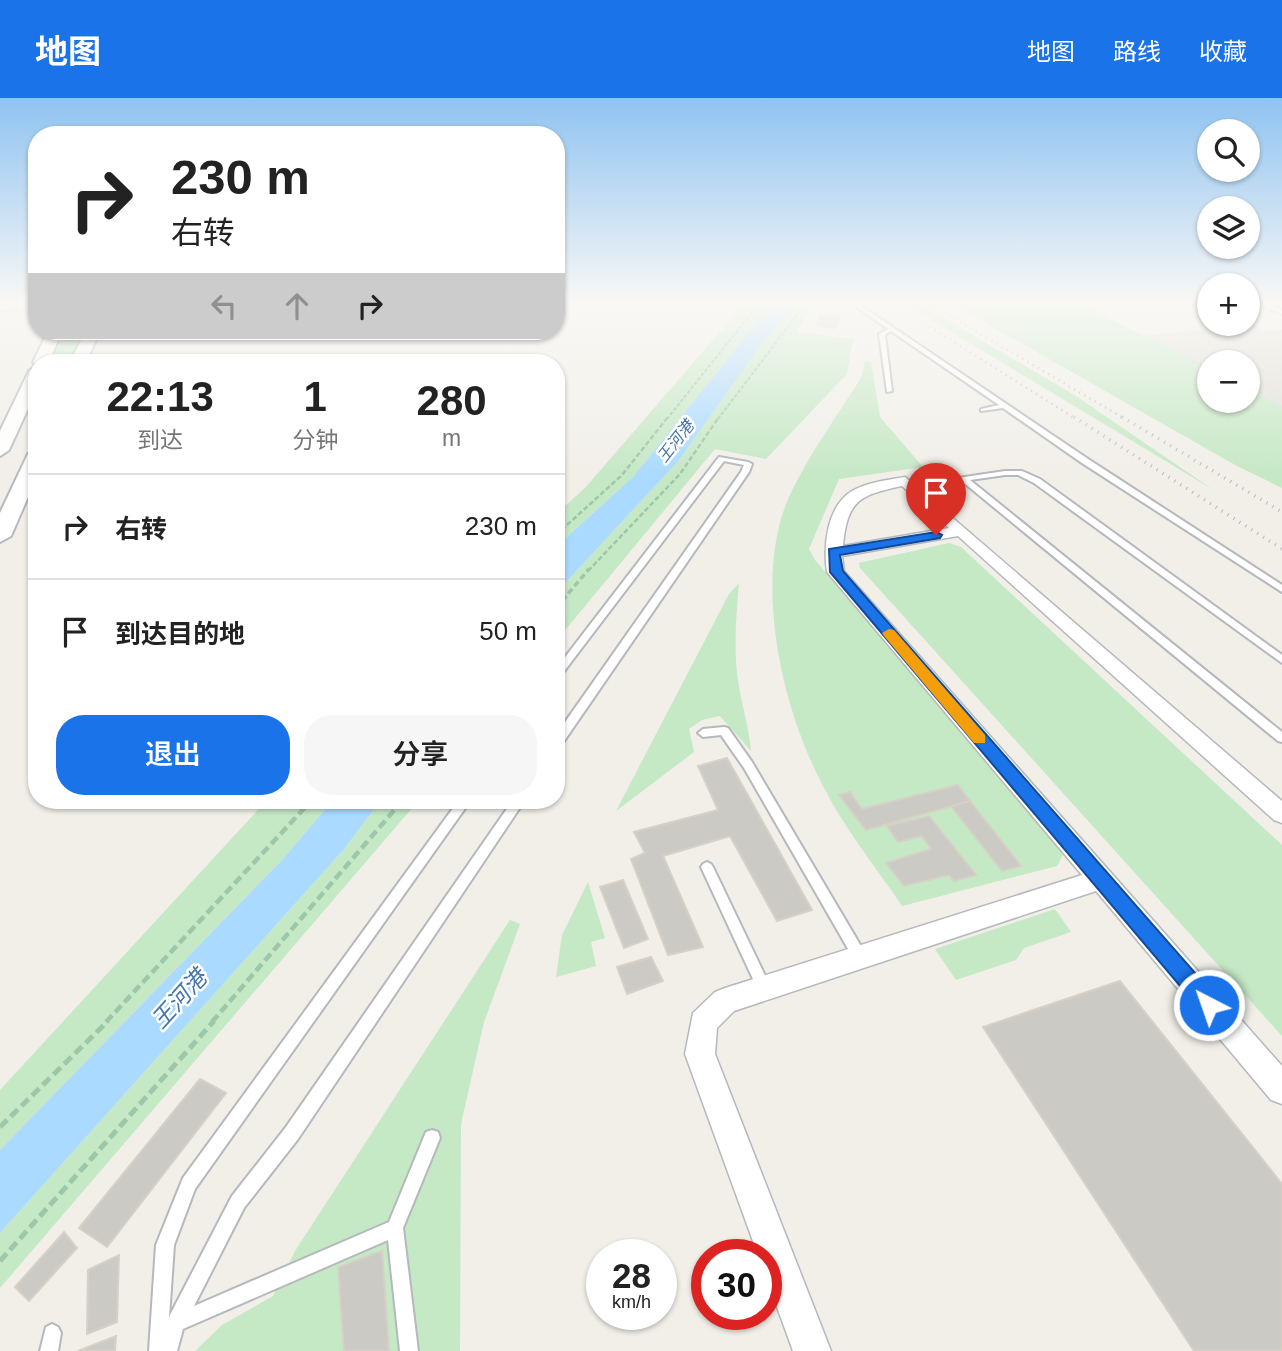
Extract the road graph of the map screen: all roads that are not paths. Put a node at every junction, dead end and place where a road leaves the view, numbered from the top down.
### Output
1 (884, 359) edge
2 (936, 359) edge
3 (28, 389) edge
4 (10, 391) dead end
5 (28, 391) edge
6 (889, 391) dead end
7 (1004, 406) junction
8 (983, 410) dead end
9 (0, 450) edge
10 (28, 474) edge
11 (964, 479) junction
12 (911, 487) junction
13 (961, 531) junction
14 (0, 536) edge
15 (834, 552) junction
16 (1238, 562) junction
17 (1254, 563) dead end
18 (1282, 589) edge
19 (1282, 660) edge
20 (565, 665) edge
21 (565, 731) edge
22 (703, 733) dead end
23 (1282, 738) edge
24 (459, 809) edge
25 (513, 809) edge
26 (1282, 814) edge
27 (707, 867) dead end
28 (1100, 880) junction
29 (860, 957) junction
30 (764, 988) junction
31 (1282, 1089) edge
32 (432, 1139) dead end
33 (395, 1228) junction
34 (176, 1323) junction
35 (158, 1351) edge
36 (168, 1351) edge
37 (409, 1351) edge
38 (812, 1351) edge

1 - 6 lane
2 - 7 lane
3 - 4 main road
5 - 9 main road
7 - 8 lane
7 - 16 lane
10 - 14 main road
11 - 12 lane
11 - 19 lane
11 - 23 lane
12 - 13 street
12 - 15 street
13 - 15 street
13 - 26 street
15 - 28 street
16 - 17 lane
16 - 18 lane
20 - 21 lane
22 - 29 lane
24 - 35 lane
25 - 34 lane
27 - 30 lane
28 - 29 street
28 - 31 street
29 - 30 street
30 - 38 street
32 - 33 lane
33 - 34 lane
33 - 37 lane
34 - 36 lane

